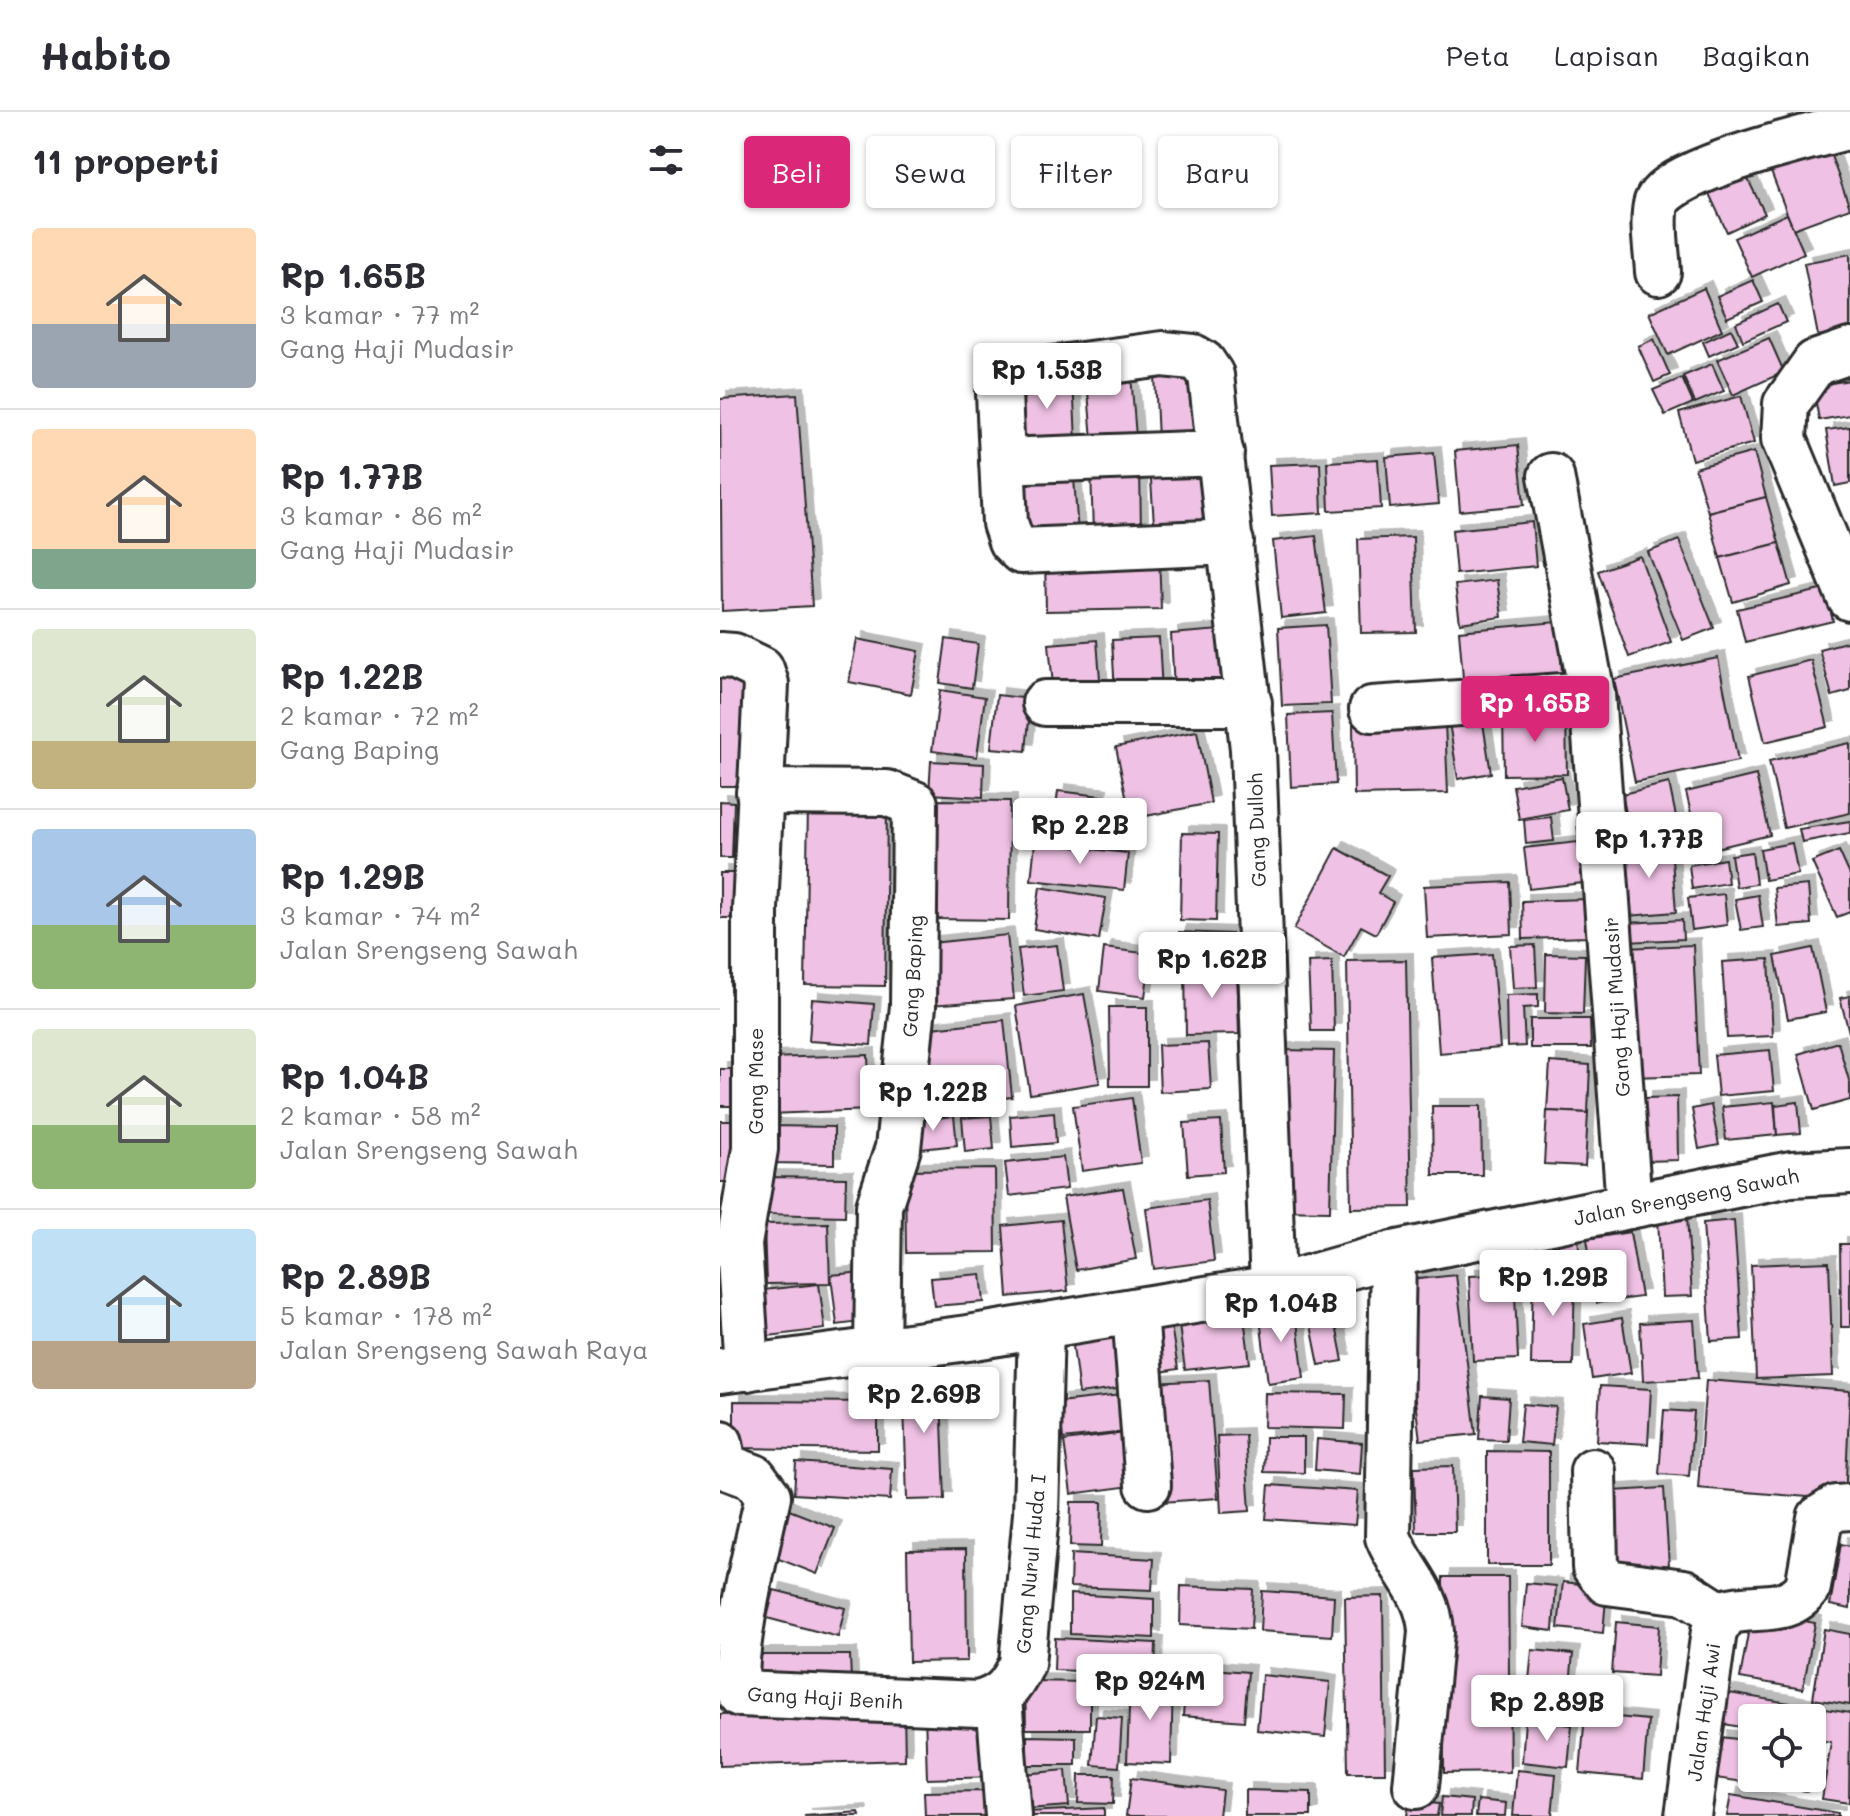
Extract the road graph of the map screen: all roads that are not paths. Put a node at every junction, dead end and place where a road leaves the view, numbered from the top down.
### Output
1 (1850, 126) edge
2 (1658, 272) dead end
3 (1850, 351) edge
4 (1221, 453) junction
5 (1002, 461) junction
6 (1551, 476) dead end
7 (1231, 542) junction
8 (1850, 598) edge
9 (720, 655) edge
10 (1592, 694) junction
11 (1045, 703) dead end
12 (1249, 703) junction
13 (1372, 709) dead end
14 (759, 792) junction
15 (1850, 1171) edge
16 (1629, 1206) junction
17 (1393, 1254) junction
18 (1273, 1288) junction
19 (1135, 1311) junction
20 (1041, 1326) junction
21 (877, 1351) junction
22 (734, 1369) edge
23 (720, 1443) edge
24 (1593, 1471) dead end
25 (1148, 1485) dead end
26 (1850, 1507) edge
27 (1723, 1617) junction
28 (999, 1698) junction
29 (1416, 1786) dead end
30 (1008, 1816) edge
31 (1688, 1816) edge

1 - 2 street
3 - 8 street
4 - 5 street
4 - 5 street, Gang Dulloh
4 - 7 street, Gang Dulloh
5 - 7 street
6 - 10 street, Gang Haji Mudasir
7 - 12 street, Gang Dulloh
9 - 14 street, Gang Mase
10 - 13 street
10 - 16 street, Gang Haji Mudasir
11 - 12 street
12 - 18 street, Gang Dulloh
14 - 21 street, Gang Baping
14 - 22 street, Gang Mase
15 - 16 street, Jalan Srengseng Sawah
16 - 17 street, Jalan Srengseng Sawah
17 - 18 street, Jalan Srengseng Sawah
17 - 29 street
18 - 19 street, Jalan Srengseng Sawah
19 - 20 street, Jalan Srengseng Sawah
19 - 25 street
20 - 21 street, Jalan Srengseng Sawah
20 - 28 street, Gang Nurul Huda I
21 - 22 street, Jalan Srengseng Sawah
23 - 28 street, Gang Haji Benih
24 - 27 street
26 - 27 street, Jalan Haji Awi
27 - 31 street, Jalan Haji Awi
28 - 30 street

